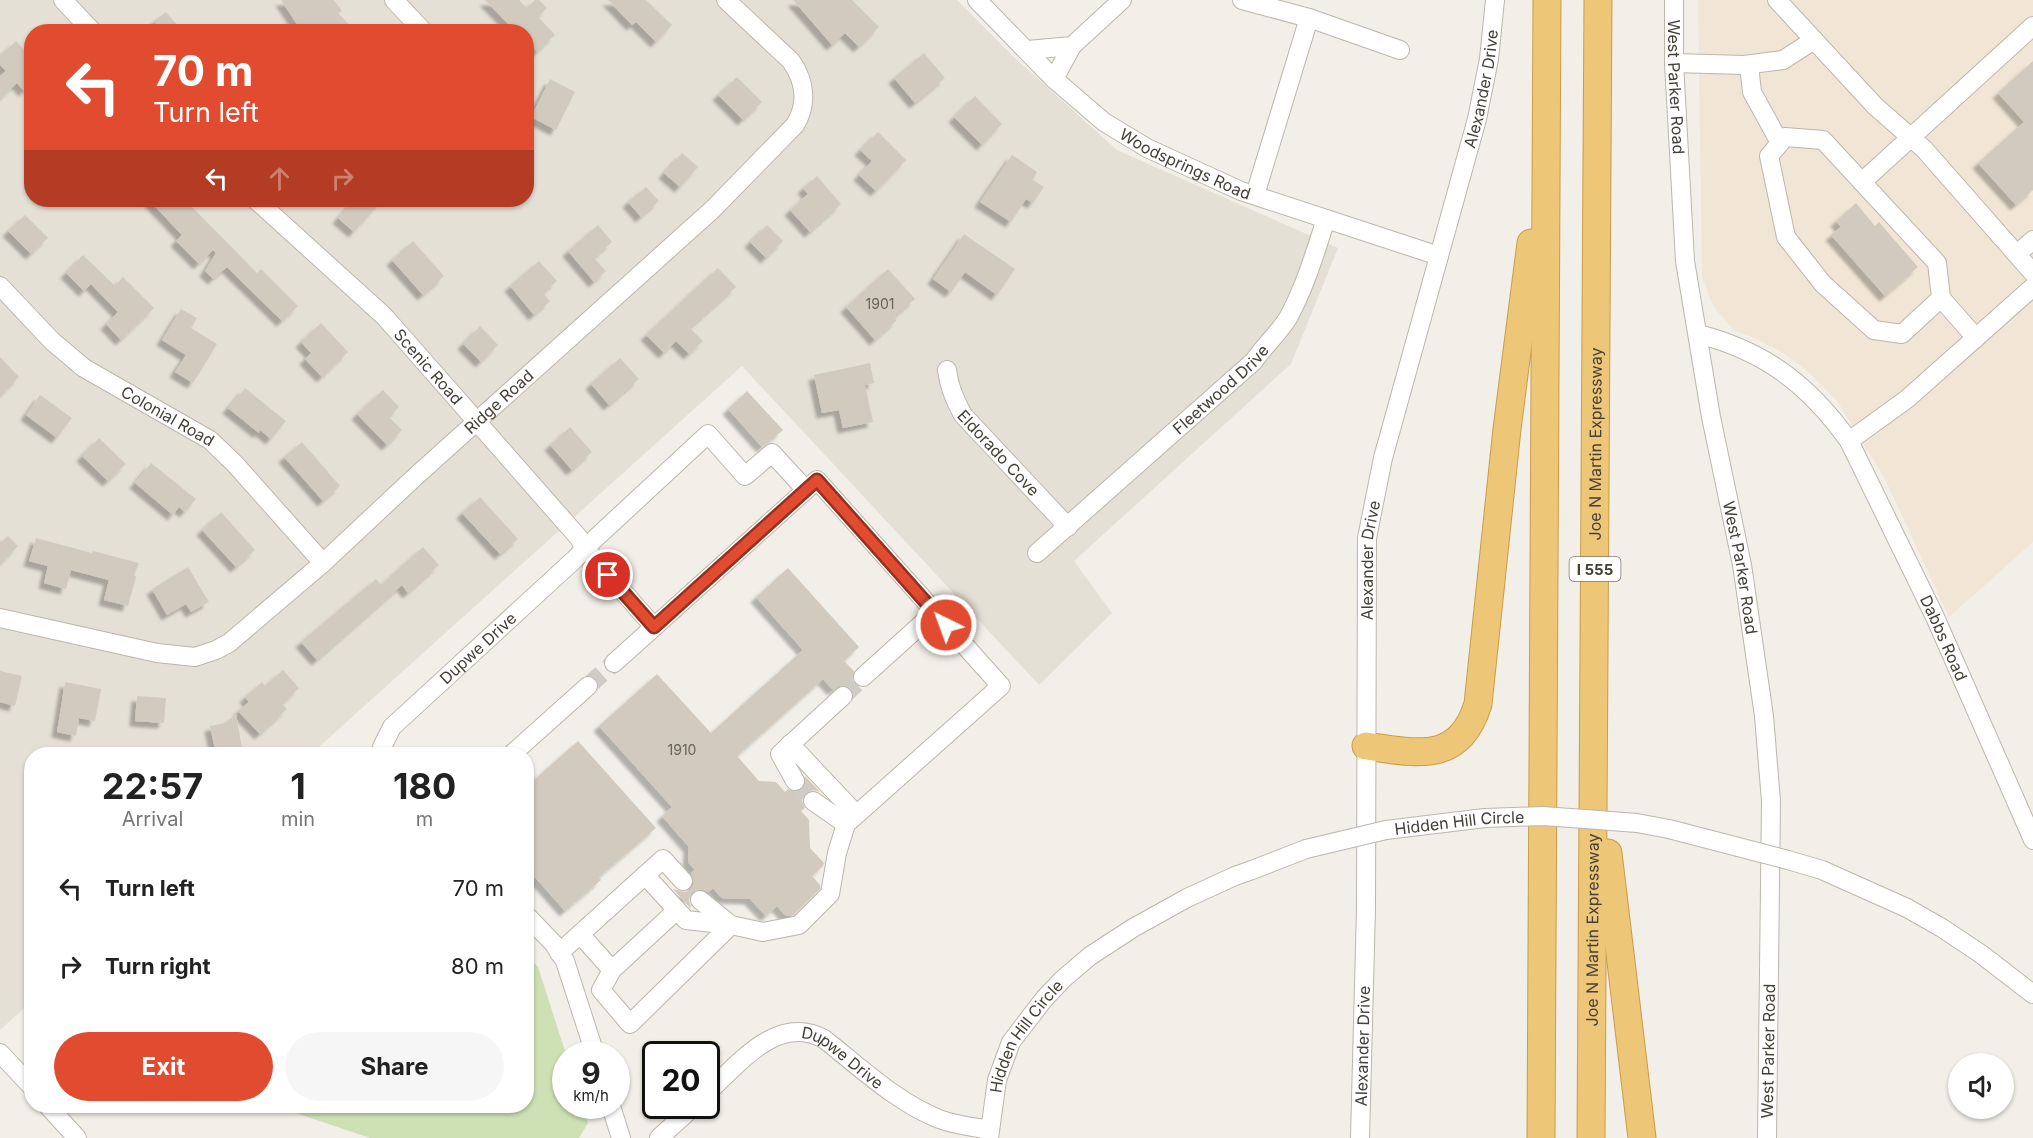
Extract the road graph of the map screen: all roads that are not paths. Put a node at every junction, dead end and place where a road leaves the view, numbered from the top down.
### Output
1 (63, 0) edge
2 (394, 0) edge
3 (726, 0) edge
4 (977, 0) edge
5 (1122, 0) edge
6 (1242, 0) edge
7 (1495, 0) edge
8 (1547, 0) edge
9 (1598, 0) edge
10 (1674, 0) edge
11 (1777, 0) edge
12 (1309, 18) junction
13 (86, 24) edge
14 (416, 24) edge
15 (2033, 26) edge
16 (1814, 40) junction
17 (1072, 46) junction
18 (1028, 50) junction
19 (1400, 50) dead end
20 (1674, 63) junction
21 (1749, 64) junction
22 (1054, 79) junction
23 (1547, 105) junction
24 (1911, 138) junction
25 (1780, 143) junction
26 (1862, 182) junction
27 (1255, 195) junction
28 (264, 207) edge
29 (1326, 219) junction
30 (2033, 240) edge
31 (2017, 254) junction
32 (1439, 256) junction
33 (2033, 273) edge
34 (0, 286) edge
35 (2033, 287) edge
36 (1941, 298) junction
37 (1698, 334) junction
38 (1976, 338) junction
39 (947, 370) dead end
40 (476, 422) junction
41 (1849, 441) junction
42 (806, 490) junction
43 (1068, 527) junction
44 (585, 548) junction
45 (1037, 553) dead end
46 (323, 563) junction
47 (935, 612) junction
48 (0, 618) edge
49 (654, 627) junction
50 (614, 663) tunnel mouth
51 (863, 677) tunnel mouth
52 (588, 686) tunnel mouth
53 (843, 696) tunnel mouth
54 (1595, 740) junction
55 (790, 744) junction
56 (1366, 746) junction
57 (382, 747) edge
58 (520, 747) edge
59 (795, 781) tunnel mouth
60 (813, 801) tunnel mouth
61 (851, 819) junction
62 (2033, 840) edge
63 (645, 875) junction
64 (683, 881) dead end
65 (700, 900) dead end
66 (677, 910) junction
67 (534, 923) edge
68 (731, 925) junction
69 (580, 934) junction
70 (559, 952) junction
71 (612, 970) junction
72 (2033, 994) edge
73 (591, 1041) edge
74 (0, 1053) edge
75 (24, 1078) edge
76 (720, 1081) edge
77 (54, 1113) edge
78 (615, 1119) edge
79 (680, 1119) edge
80 (989, 1134) edge
81 (76, 1138) edge
82 (621, 1138) edge
83 (659, 1138) edge
84 (1360, 1138) edge
85 (1541, 1138) edge
86 (1591, 1138) edge
87 (1642, 1138) edge
88 (1767, 1138) edge

1 - 13 street
2 - 14 street
3 - 40 street, Ridge Road
4 - 18 street, Woodsprings Road
5 - 17 street
6 - 12 street
7 - 32 street, Alexander Drive
8 - 23 highway
9 - 54 highway, Joe N Martin Expressway / I 555
10 - 20 street, West Parker Road
11 - 16 street
12 - 19 street
12 - 27 street
15 - 24 street
16 - 21 street
16 - 24 street
17 - 18 street
17 - 22 street
18 - 22 street, Woodsprings Road
20 - 21 street
20 - 37 street, West Parker Road
21 - 25 street
22 - 27 street, Woodsprings Road
23 - 56 highway
23 - 85 highway
24 - 26 street
24 - 31 street
25 - 26 street
25 - 36 street
26 - 36 street
27 - 29 street, Woodsprings Road
28 - 40 street, Scenic Road
29 - 32 street, Woodsprings Road
29 - 43 street, Fleetwood Drive
30 - 31 street
31 - 33 street
32 - 56 street, Alexander Drive
34 - 46 street, Colonial Road
35 - 38 street
36 - 38 street
37 - 41 street, Dabbs Road
37 - 88 street, West Parker Road
38 - 41 street
39 - 43 street, Eldorado Cove
40 - 44 street, Scenic Road
40 - 46 street, Ridge Road
41 - 62 street, Dabbs Road
42 - 44 street, Dupwe Drive
42 - 47 street
42 - 49 street
43 - 45 street, Fleetwood Drive
44 - 49 street, Scenic Road
44 - 57 street, Dupwe Drive
46 - 48 street, Ridge Road
47 - 51 street
47 - 61 street
49 - 50 street
52 - 58 street
53 - 55 street
54 - 86 highway, Joe N Martin Expressway / I 555
54 - 87 highway
55 - 59 street
55 - 61 street
56 - 84 street, Alexander Drive
60 - 61 street
61 - 68 street
63 - 64 street
63 - 66 street
63 - 69 street
65 - 68 street
66 - 68 street
66 - 71 street
67 - 70 street
68 - 71 street
69 - 70 street
69 - 71 street
70 - 73 street
72 - 80 street, Hidden Hill Circle, bridge
74 - 75 street
76 - 80 street, Dupwe Drive
77 - 81 street
78 - 82 street
79 - 83 street

